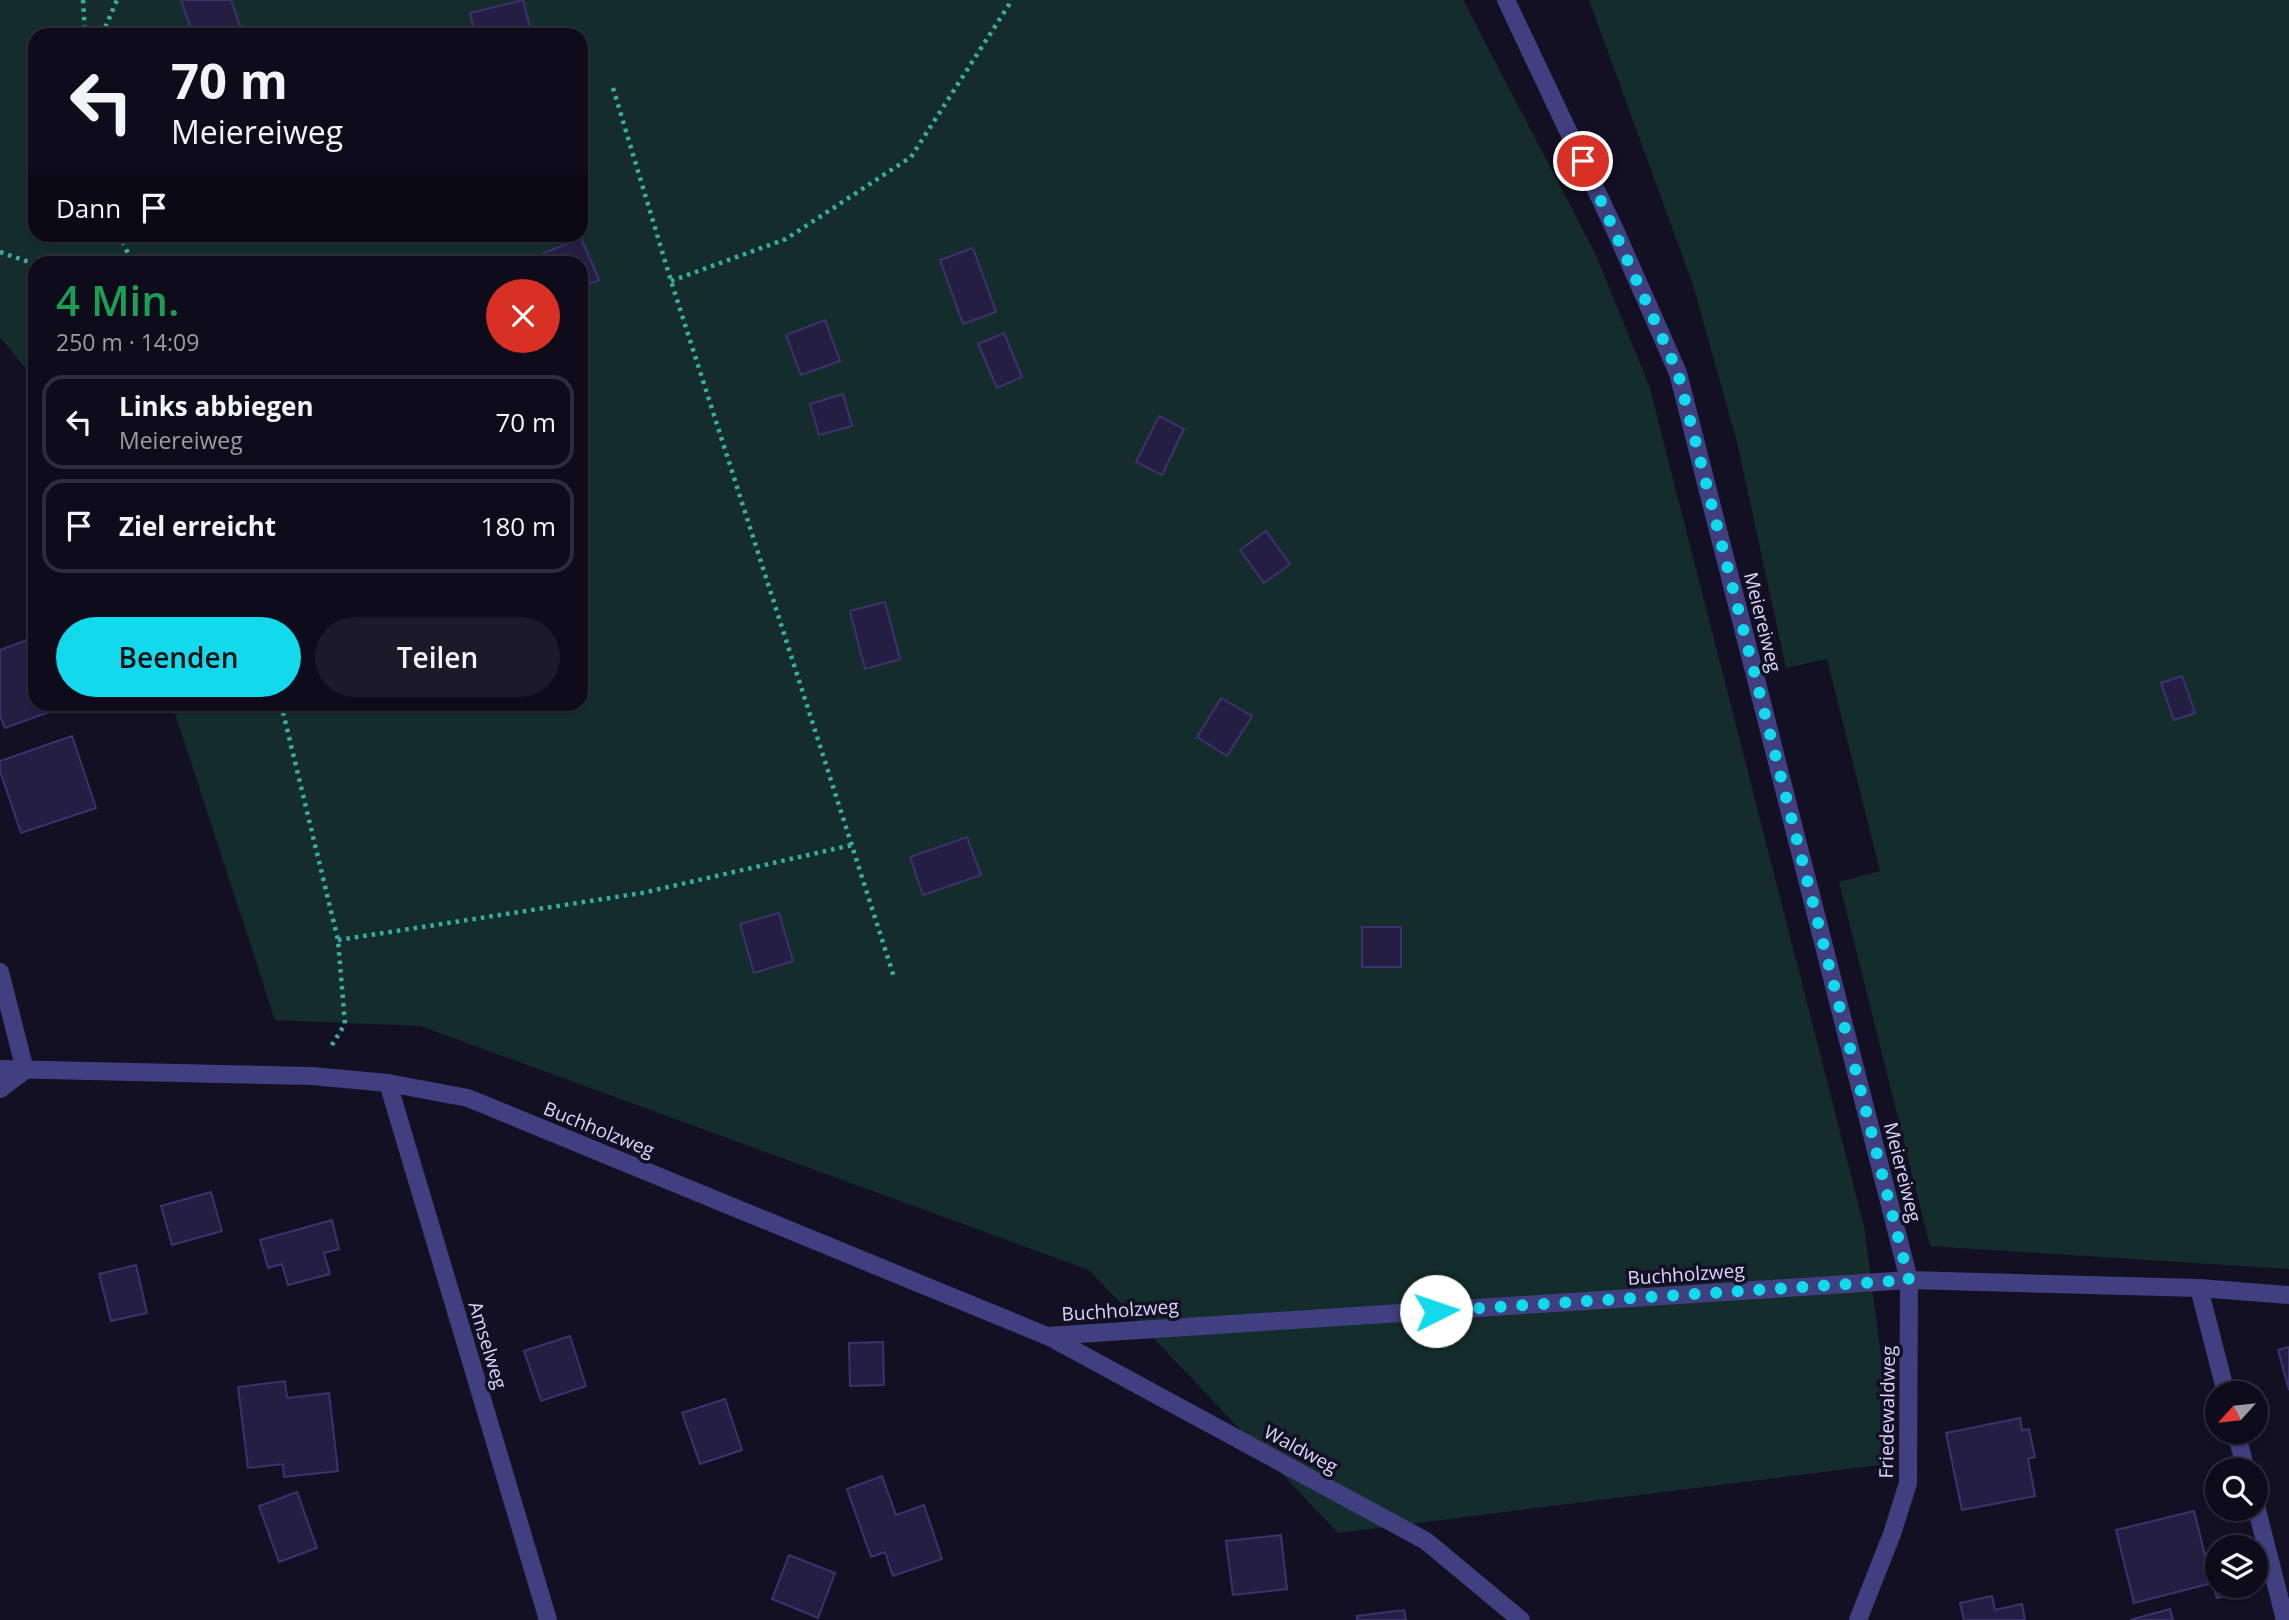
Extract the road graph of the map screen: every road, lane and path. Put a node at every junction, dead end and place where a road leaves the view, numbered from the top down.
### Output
1 (83, 0) edge
2 (117, 0) edge
3 (1012, 0) edge
4 (1506, 0) edge
5 (85, 28) edge
6 (105, 28) edge
7 (613, 88) dead end
8 (0, 252) edge
9 (28, 262) edge
10 (671, 281) junction
11 (283, 711) edge
12 (852, 845) junction
13 (338, 940) junction
14 (0, 972) edge
15 (894, 977) dead end
16 (0, 1069) edge
17 (25, 1070) junction
18 (312, 1076) junction
19 (388, 1083) junction
20 (0, 1089) edge
21 (1909, 1280) junction
22 (2199, 1288) junction
23 (2289, 1295) edge
24 (1047, 1336) junction
25 (2224, 1381) edge
26 (2260, 1521) edge
27 (548, 1620) edge
28 (1521, 1620) edge
29 (1858, 1620) edge
30 (2285, 1620) edge

1 - 5 path
2 - 6 path
3 - 10 path
4 - 21 street, Meiereiweg
7 - 10 path
8 - 9 path
10 - 12 path
11 - 13 path
12 - 13 path
12 - 15 path
13 - 18 path
14 - 17 street
16 - 17 street, Buchholzweg
17 - 18 street, Buchholzweg
17 - 20 street
18 - 19 street, Buchholzweg
19 - 24 street, Buchholzweg
19 - 27 street, Amselweg
21 - 22 street, Buchholzweg
21 - 24 street, Buchholzweg
21 - 29 street, Friedewaldweg
22 - 23 street, Buchholzweg
22 - 25 street
24 - 28 street, Waldweg
26 - 30 street

